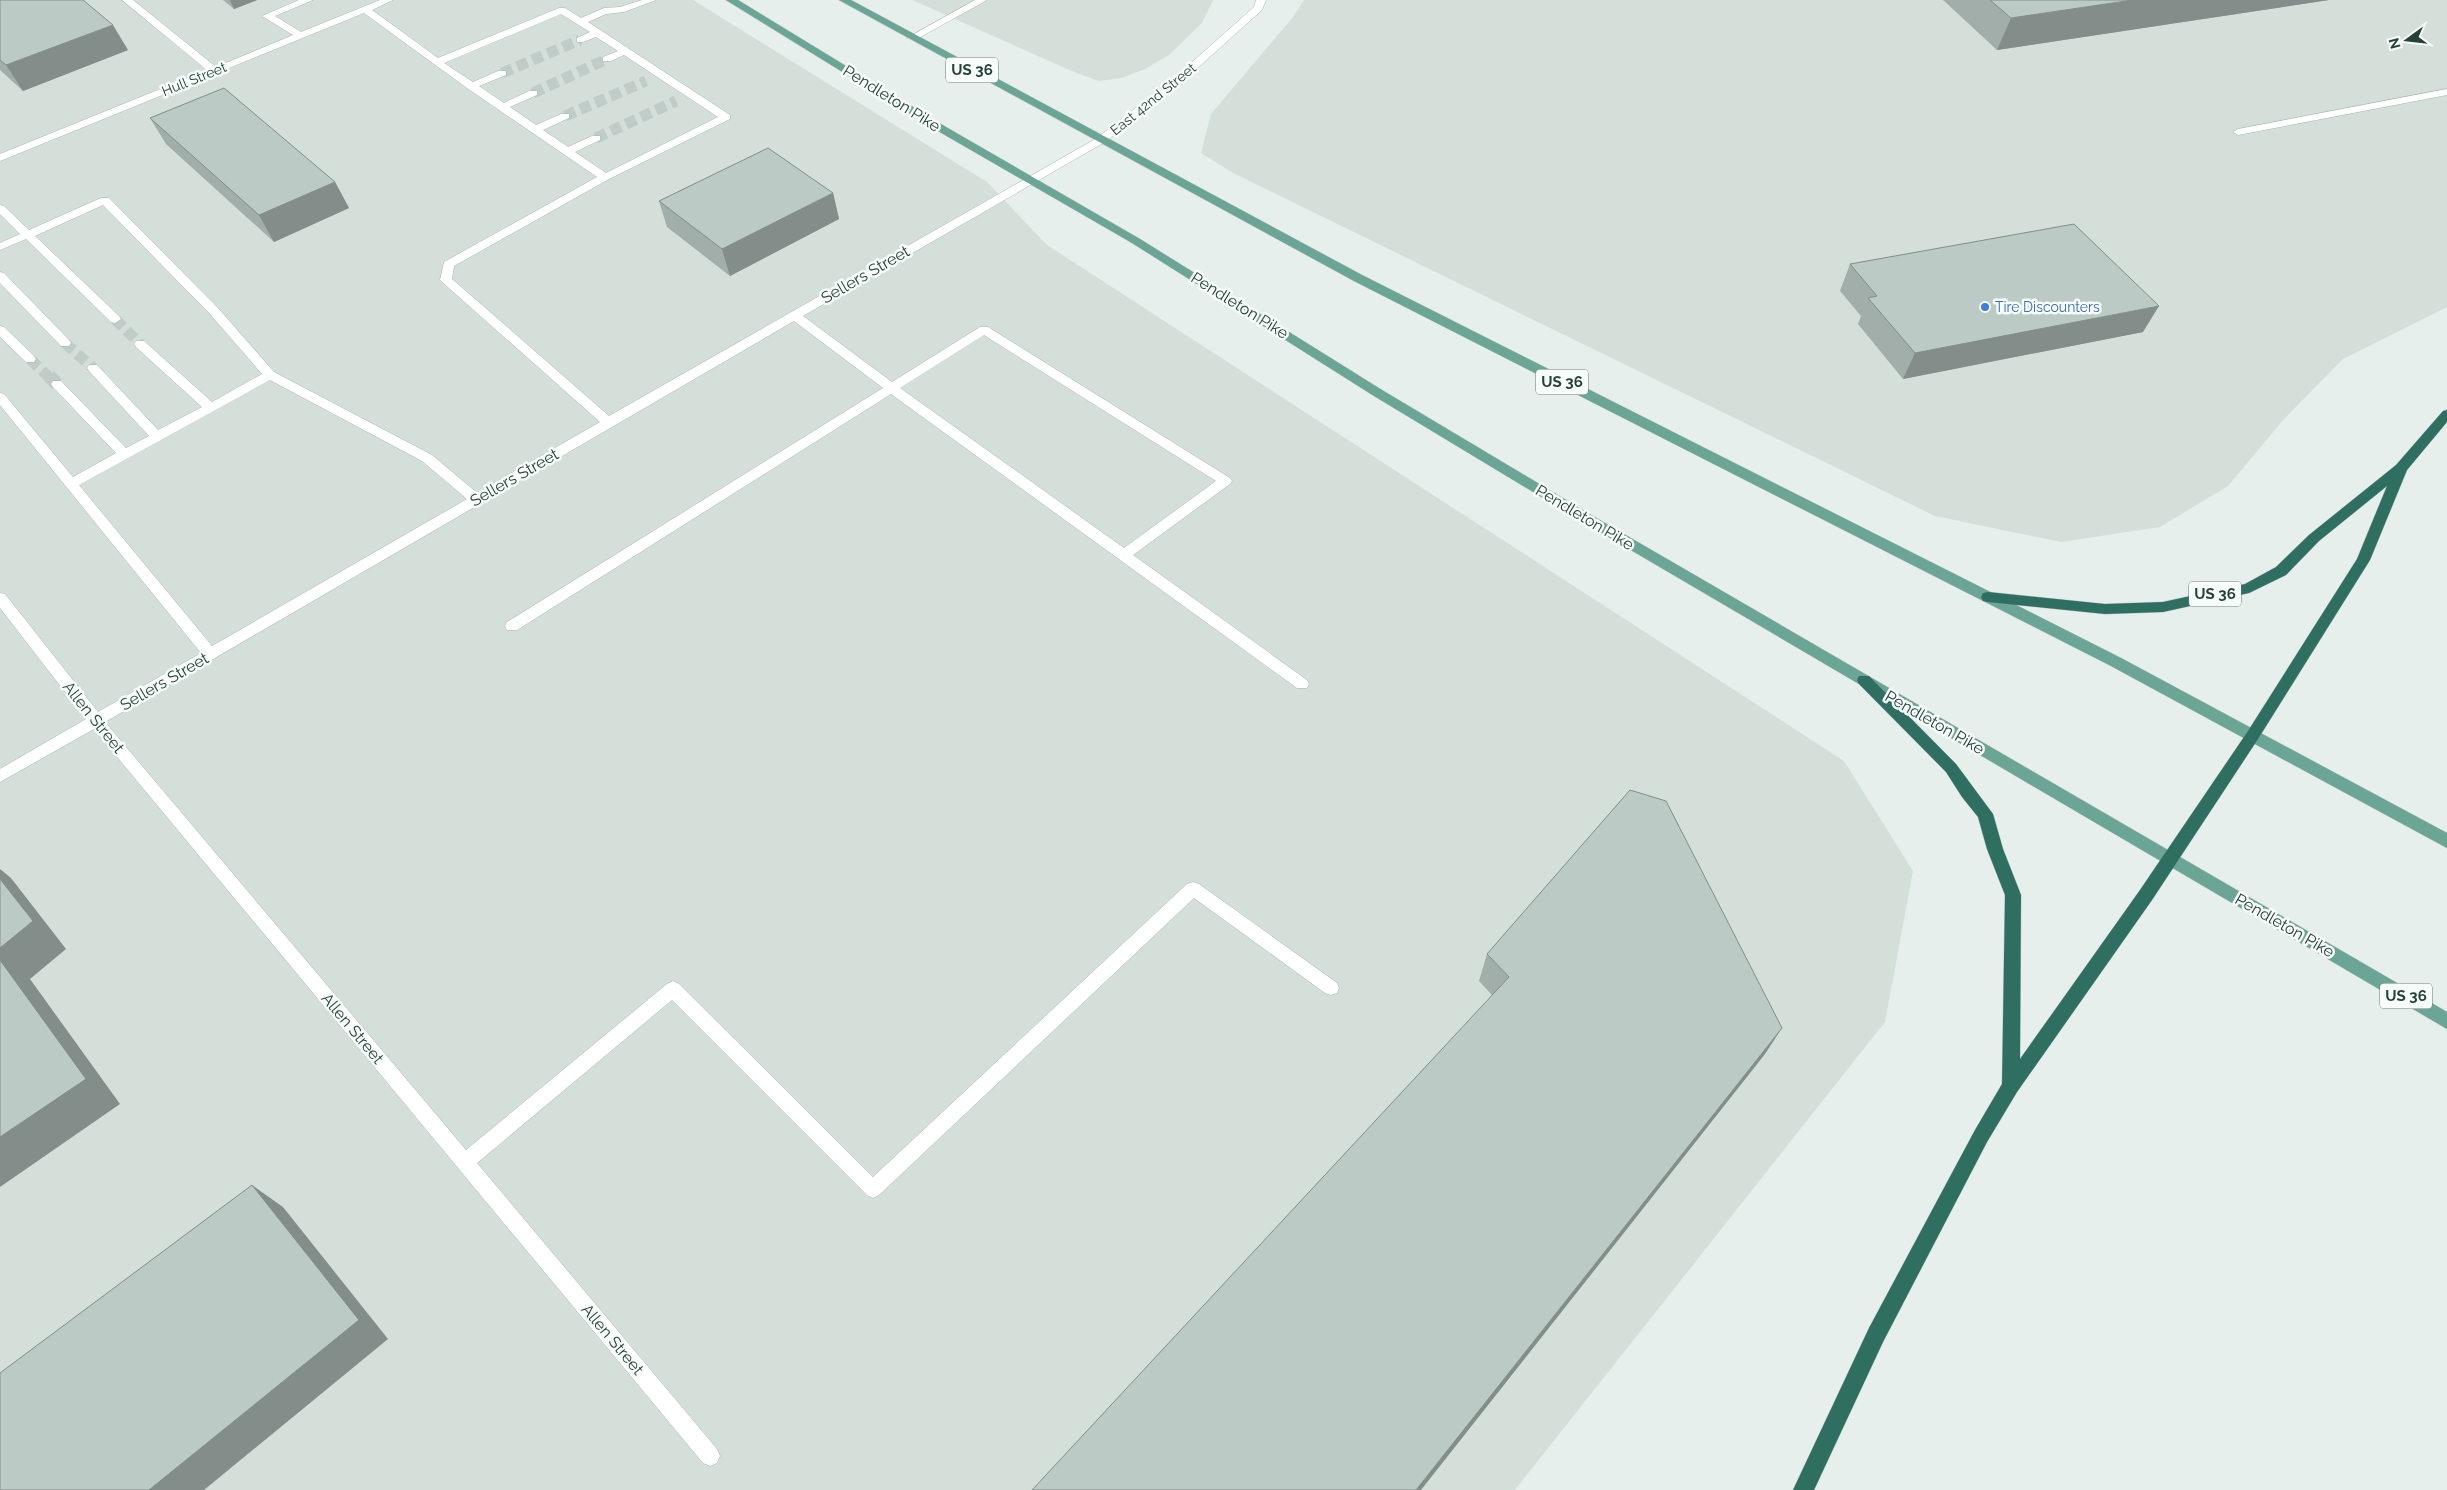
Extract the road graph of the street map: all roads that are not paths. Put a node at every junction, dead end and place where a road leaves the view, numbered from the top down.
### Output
1 (127, 0) edge
2 (308, 0) edge
3 (388, 0) edge
4 (608, 0) edge
5 (651, 0) edge
6 (731, 0) edge
7 (844, 0) edge
8 (1261, 0) edge
9 (979, 1) edge
10 (365, 9) junction
11 (604, 11) junction
12 (581, 22) junction
13 (597, 33) junction
14 (301, 36) junction
15 (912, 38) junction
16 (580, 40) tunnel mouth
17 (625, 51) junction
18 (608, 59) tunnel mouth
19 (437, 62) junction
20 (215, 71) junction
21 (502, 73) tunnel mouth
22 (661, 74) junction
23 (646, 81) tunnel mouth
24 (471, 86) junction
25 (2447, 92) edge
26 (533, 93) tunnel mouth
27 (691, 94) junction
28 (676, 101) tunnel mouth
29 (503, 107) junction
30 (565, 116) tunnel mouth
31 (535, 129) junction
32 (2238, 132) dead end
33 (596, 138) tunnel mouth
34 (1101, 140) junction
35 (568, 151) junction
36 (0, 158) edge
37 (605, 177) junction
38 (1029, 179) junction
39 (0, 208) edge
40 (28, 234) junction
41 (0, 247) edge
42 (0, 276) edge
43 (794, 315) junction
44 (115, 319) tunnel mouth
45 (0, 330) edge
46 (66, 343) tunnel mouth
47 (140, 344) tunnel mouth
48 (30, 359) tunnel mouth
49 (92, 368) tunnel mouth
50 (270, 375) junction
51 (57, 384) tunnel mouth
52 (890, 387) junction
53 (0, 397) edge
54 (211, 408) junction
55 (2447, 414) edge
56 (608, 422) junction
57 (157, 437) junction
58 (124, 455) junction
59 (2401, 468) junction
60 (72, 483) junction
61 (476, 499) junction
62 (1124, 555) junction
63 (1988, 596) junction
64 (0, 598) edge
65 (512, 626) dead end
66 (210, 654) junction
67 (1864, 680) junction
68 (1302, 684) dead end
69 (96, 720) junction
70 (2253, 735) junction
71 (0, 776) edge
72 (2447, 841) edge
73 (2170, 858) junction
74 (1331, 988) dead end
75 (2447, 1020) edge
76 (2011, 1086) junction
77 (465, 1162) junction
78 (710, 1456) dead end
79 (1803, 1490) edge

1 - 20 street
2 - 14 street
3 - 10 street, Hull Street
4 - 11 street
5 - 11 street
6 - 38 main road, Pendleton Pike / US 36
7 - 15 main road, US 36
8 - 34 street, East 42nd Street
9 - 15 street
10 - 14 street, Hull Street
10 - 19 street
11 - 12 street
12 - 13 street
12 - 19 street
13 - 16 street
13 - 17 street
14 - 20 street, Hull Street
15 - 34 main road, US 36
17 - 18 street
17 - 22 street
19 - 24 street
20 - 36 street, Hull Street
21 - 24 street
22 - 23 street
22 - 27 street
24 - 29 street
25 - 32 street
26 - 29 street
27 - 28 street
27 - 37 street
29 - 31 street
30 - 31 street
31 - 35 street
33 - 35 street
34 - 38 street, East 42nd Street
34 - 63 main road, US 36
35 - 37 street
37 - 56 street
38 - 43 street, Sellers Street
38 - 67 main road, Pendleton Pike / US 36
39 - 40 street
40 - 41 street
40 - 44 street
40 - 50 street
42 - 46 street
43 - 52 street
43 - 56 street, Sellers Street
45 - 48 street
47 - 54 street
49 - 57 street
50 - 54 street
50 - 61 street
51 - 58 street
52 - 62 street
52 - 62 street
52 - 65 street
53 - 60 street
54 - 57 street
55 - 59 highway, US 36
56 - 61 street, Sellers Street
57 - 58 street
58 - 60 street
59 - 63 highway, US 36
59 - 70 highway
60 - 66 street
61 - 66 street, Sellers Street
62 - 68 street
63 - 70 main road
64 - 69 street, Allen Street
66 - 69 street, Sellers Street
67 - 73 main road, Pendleton Pike / US 36
67 - 76 highway
69 - 71 street, Sellers Street
69 - 77 street, Allen Street
70 - 72 main road
70 - 73 highway
73 - 75 main road, Pendleton Pike / US 36
73 - 76 highway
74 - 77 street
76 - 79 highway
77 - 78 street, Allen Street

